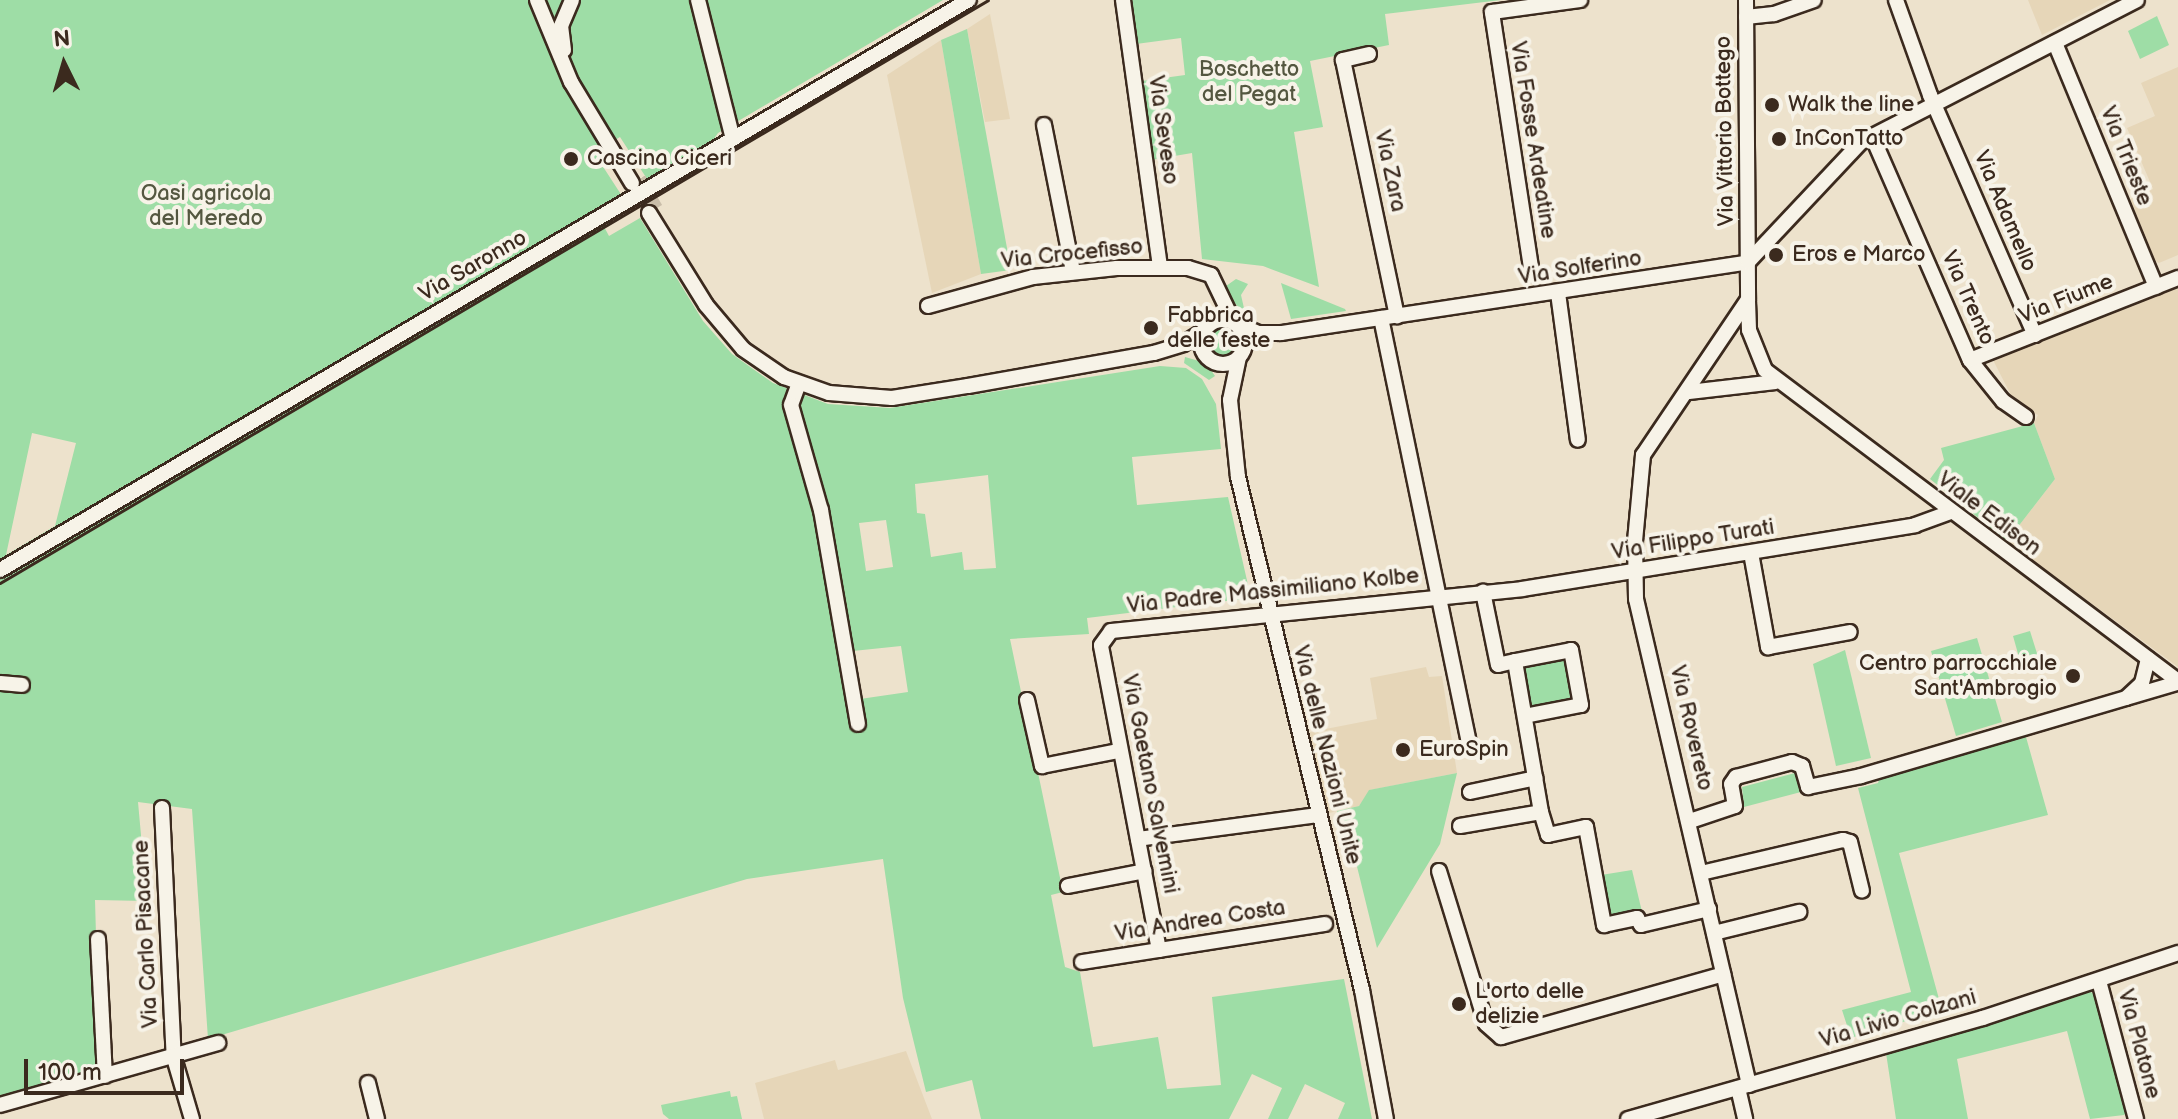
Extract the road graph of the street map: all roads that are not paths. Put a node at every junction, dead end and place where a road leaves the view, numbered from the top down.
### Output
1 (537, 0) edge
2 (545, 0) edge
3 (572, 0) edge
4 (698, 0) edge
5 (969, 0) edge
6 (1123, 0) edge
7 (1580, 0) edge
8 (1746, 0) edge
9 (1814, 0) edge
10 (1896, 0) edge
11 (2137, 0) edge
12 (1746, 17) junction
13 (2055, 43) junction
14 (564, 50) junction
15 (1369, 54) dead end
16 (1936, 104) junction
17 (1044, 125) dead end
18 (1872, 136) junction
19 (733, 139) junction
20 (1748, 262) junction
21 (1160, 267) junction
22 (1073, 272) junction
23 (1532, 274) dead end
24 (2178, 278) edge
25 (1216, 285) junction
26 (2156, 287) junction
27 (1558, 293) junction
28 (1748, 301) junction
29 (928, 306) dead end
30 (1397, 316) junction
31 (1381, 318) junction
32 (1235, 324) junction
33 (1206, 328) junction
34 (1281, 333) junction
35 (2035, 335) junction
36 (1154, 353) junction
37 (1241, 356) junction
38 (1970, 360) junction
39 (1212, 361) junction
40 (1004, 376) junction
41 (1775, 382) junction
42 (799, 383) junction
43 (1689, 392) junction
44 (1230, 400) junction
45 (2026, 417) dead end
46 (1578, 440) dead end
47 (1951, 512) junction
48 (1751, 553) junction
49 (0, 570) edge
50 (1636, 572) junction
51 (1483, 592) junction
52 (1438, 595) junction
53 (1269, 612) junction
54 (1111, 631) joint
55 (1850, 632) dead end
56 (2148, 659) junction
57 (1515, 661) junction
58 (2178, 682) edge
59 (0, 683) edge
60 (22, 685) dead end
61 (1027, 700) dead end
62 (2123, 701) junction
63 (1525, 716) junction
64 (858, 724) dead end
65 (1470, 747) dead end
66 (1118, 751) junction
67 (1536, 778) junction
68 (1470, 792) dead end
69 (162, 808) dead end
70 (1541, 812) junction
71 (1318, 815) junction
72 (1690, 821) junction
73 (1460, 826) dead end
74 (1138, 839) junction
75 (1145, 871) junction
76 (1439, 871) dead end
77 (1701, 873) junction
78 (1068, 886) dead end
79 (1862, 891) dead end
80 (1709, 909) junction
81 (1799, 912) dead end
82 (1325, 924) dead end
83 (1714, 933) junction
84 (98, 939) dead end
85 (1159, 950) junction
86 (2178, 953) edge
87 (1082, 962) dead end
88 (1723, 974) junction
89 (2099, 981) junction
90 (218, 1043) dead end
91 (174, 1058) junction
92 (105, 1076) junction
93 (368, 1083) dead end
94 (1744, 1086) junction
95 (0, 1105) edge
96 (192, 1119) edge
97 (377, 1119) edge
98 (1386, 1119) edge
99 (1628, 1119) edge
100 (1745, 1119) edge
101 (2136, 1119) edge

1 - 14 street
2 - 14 street
3 - 14 street
4 - 19 street
5 - 19 street, Via Saronno
6 - 21 street, Via Seveso
7 - 23 street, Via Fosse Ardeatine
8 - 12 street, Via Vittorio Bottego
9 - 12 street
10 - 16 street, Via Adamello
11 - 13 street
12 - 20 street, Via Vittorio Bottego
13 - 16 street
13 - 26 street, Via Trieste
15 - 30 street, Via Zara
16 - 18 street
16 - 35 street, Via Adamello
17 - 22 street
18 - 20 street
18 - 38 street, Via Trento
19 - 49 street, Via Saronno
20 - 27 street, Via Solferino
20 - 28 street
21 - 22 street, Via Crocefisso
21 - 25 street, Via Crocefisso
22 - 29 street, Via Crocefisso
24 - 26 street, Via Fiume
25 - 32 street
25 - 33 street
26 - 35 street, Via Fiume
27 - 30 street, Via Solferino
27 - 46 street
28 - 41 street
28 - 43 street, Via Rovereto
30 - 31 street, Via Solferino
31 - 34 street, Via Solferino
31 - 52 street
32 - 33 street
32 - 34 street
32 - 37 street
33 - 36 street
33 - 39 street
34 - 37 street
35 - 38 street, Via Fiume
36 - 39 street
36 - 40 street
37 - 39 street
37 - 44 street
38 - 45 street, Via Trento
39 - 44 street
40 - 42 street
40 - 42 street
41 - 43 street
41 - 47 street, Viale Edison
42 - 64 street
43 - 50 street, Via Rovereto
44 - 53 street, Via delle Nazioni Unite
47 - 48 street, Via Filippo Turati
47 - 56 street, Viale Edison
48 - 50 street, Via Filippo Turati
48 - 55 street
50 - 51 street, Via Filippo Turati
50 - 72 street, Via Rovereto
51 - 52 street, Via Filippo Turati
51 - 57 street
52 - 53 street, Via Padre Massimiliano Kolbe
52 - 65 street
53 - 54 street, Via Padre Massimiliano Kolbe
53 - 71 street, Via delle Nazioni Unite
54 - 66 street, Via Gaetano Salvemini
56 - 58 street, Viale Edison
56 - 62 street
57 - 63 street
57 - 63 street
58 - 62 street
59 - 60 street
61 - 66 street
62 - 72 street
63 - 67 street
66 - 74 street, Via Gaetano Salvemini
67 - 68 street
67 - 70 street
69 - 91 street, Via Carlo Pisacane
70 - 73 street
70 - 80 street
71 - 74 street
71 - 98 street, Via delle Nazioni Unite
72 - 77 street, Via Rovereto
74 - 75 street, Via Gaetano Salvemini
75 - 78 street
75 - 85 street, Via Gaetano Salvemini
76 - 88 street
77 - 79 street
77 - 80 street, Via Rovereto
80 - 83 street, Via Rovereto
81 - 83 street
82 - 85 street, Via Andrea Costa
83 - 88 street, Via Rovereto
84 - 92 street
85 - 87 street, Via Andrea Costa
86 - 89 street, Via Livio Colzani
88 - 94 street, Via Rovereto
89 - 94 street, Via Livio Colzani
89 - 101 street, Via Platone
90 - 91 street
91 - 92 street
91 - 96 street, Via Carlo Pisacane
92 - 95 street
93 - 97 street
94 - 99 street, Via Livio Colzani
94 - 100 street, Via Rovereto

